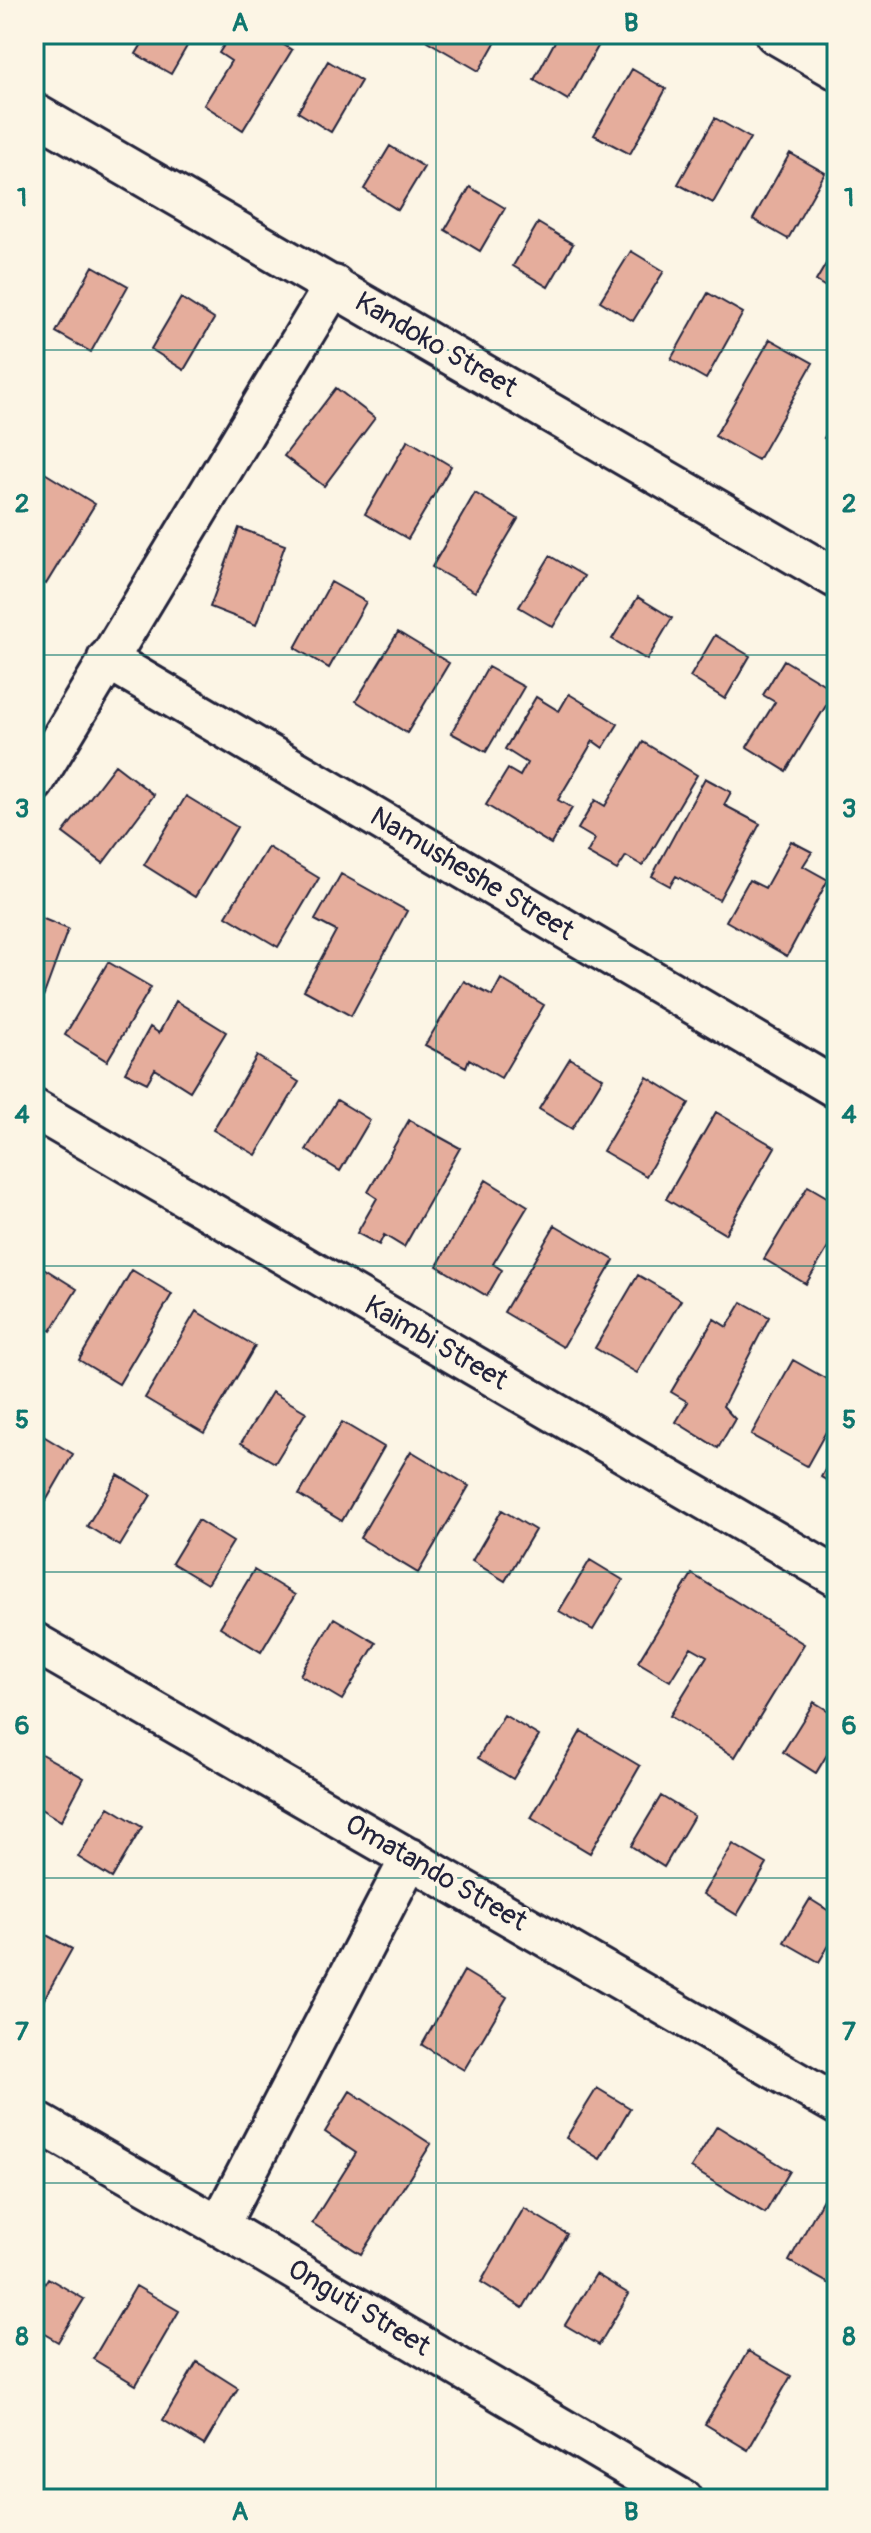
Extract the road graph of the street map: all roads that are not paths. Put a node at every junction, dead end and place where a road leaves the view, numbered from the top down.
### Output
1 (775, 34) edge
2 (837, 70) edge
3 (34, 113) edge
4 (334, 285) junction
5 (837, 579) edge
6 (107, 659) junction
7 (34, 783) edge
8 (837, 1089) edge
9 (34, 1109) edge
10 (837, 1577) edge
11 (34, 1642) edge
12 (410, 1858) junction
13 (837, 2105) edge
14 (34, 2120) edge
15 (219, 2226) junction
16 (682, 2499) edge

1 - 2 street
3 - 4 street, Kandoko Street
4 - 5 street, Kandoko Street
4 - 6 street
6 - 7 street
6 - 8 street, Namusheshe Street
9 - 10 street, Kaimbi Street
11 - 12 street, Omatando Street
12 - 13 street, Omatando Street
12 - 15 street
14 - 15 street, Onguti Street
15 - 16 street, Onguti Street

